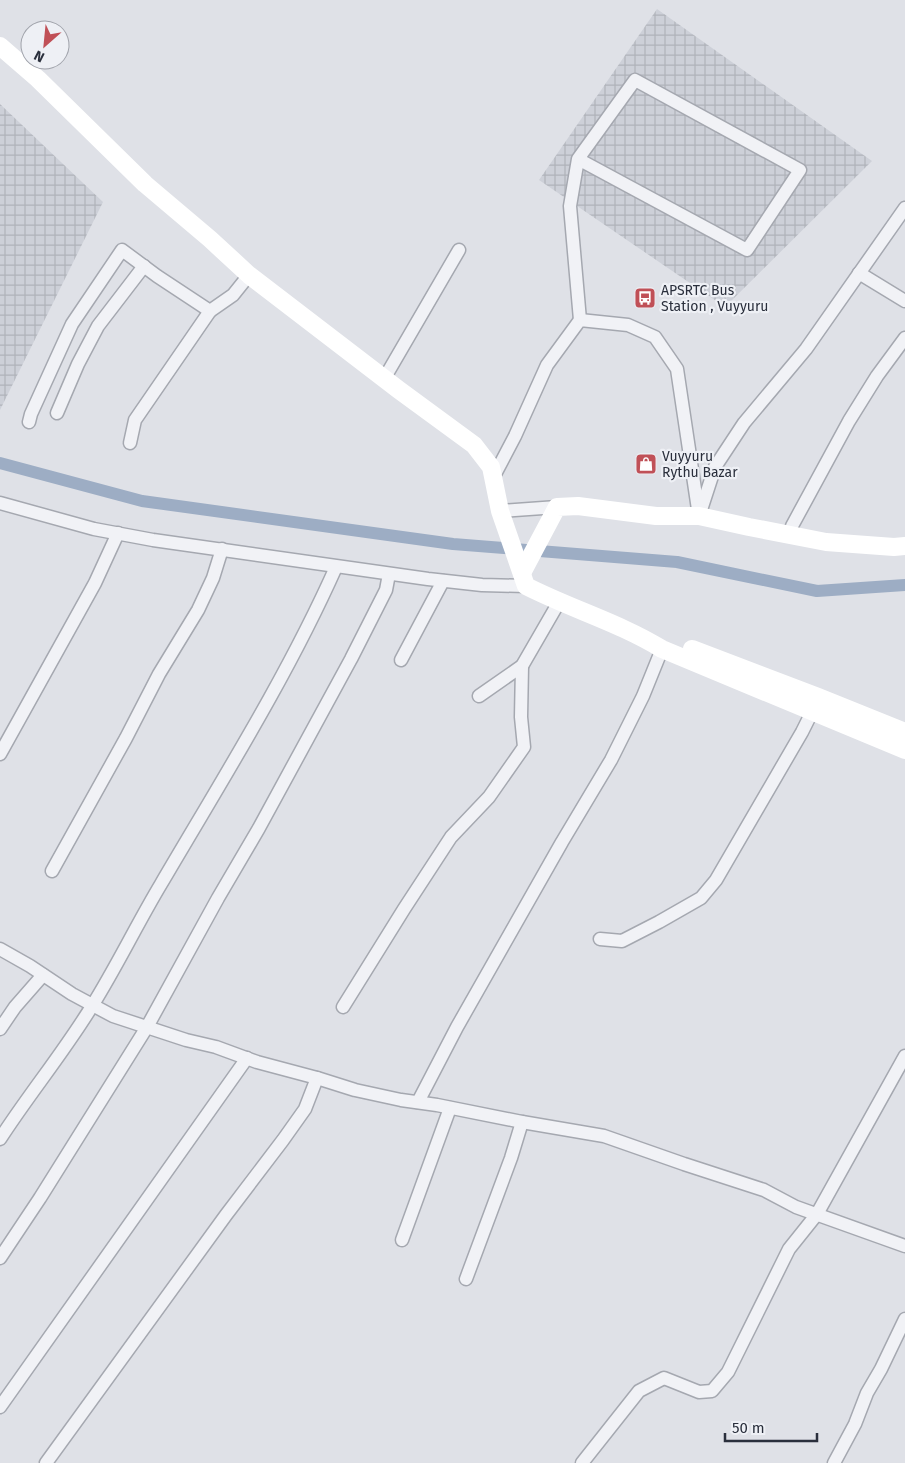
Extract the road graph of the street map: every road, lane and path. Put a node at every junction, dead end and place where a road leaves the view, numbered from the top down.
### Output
1 (0, 46) edge
2 (578, 159) junction
3 (905, 208) edge
4 (459, 250) dead end
5 (144, 266) junction
6 (859, 273) junction
7 (248, 275) junction
8 (905, 301) edge
9 (210, 311) junction
10 (580, 320) junction
11 (905, 338) edge
12 (384, 379) junction
13 (57, 412) dead end
14 (29, 422) dead end
15 (130, 443) dead end
16 (494, 476) junction
17 (0, 503) edge
18 (557, 507) junction
19 (500, 510) junction
20 (699, 516) junction
21 (792, 526) dead end
22 (118, 533) junction
23 (905, 546) edge
24 (222, 549) junction
25 (336, 566) junction
26 (389, 574) junction
27 (524, 580) junction
28 (444, 581) junction
29 (559, 602) junction
30 (641, 636) junction
31 (662, 649) junction
32 (401, 660) dead end
33 (522, 666) junction
34 (479, 696) dead end
35 (812, 712) junction
36 (905, 732) edge
37 (905, 750) edge
38 (0, 754) edge
39 (52, 871) dead end
40 (600, 939) dead end
41 (0, 949) edge
42 (43, 975) junction
43 (93, 1005) junction
44 (343, 1007) dead end
45 (147, 1026) junction
46 (0, 1029) edge
47 (905, 1056) edge
48 (247, 1058) junction
49 (317, 1078) junction
50 (418, 1102) junction
51 (450, 1108) junction
52 (522, 1122) junction
53 (0, 1140) edge
54 (817, 1214) junction
55 (402, 1240) dead end
56 (905, 1246) edge
57 (0, 1258) edge
58 (466, 1280) dead end
59 (905, 1319) edge
60 (0, 1407) edge
61 (46, 1463) edge
62 (582, 1463) edge
63 (834, 1463) edge

1 - 7 main road
2 - 2 street
2 - 10 street
3 - 6 street
4 - 12 street
5 - 9 street
5 - 13 street
5 - 14 street
6 - 8 street
6 - 20 street
7 - 9 street
7 - 12 main road
9 - 15 street
10 - 16 street
10 - 20 street
11 - 21 street
12 - 16 main road
16 - 19 main road
17 - 22 street
18 - 19 street
18 - 20 main road
18 - 27 main road
19 - 27 main road
20 - 23 main road
22 - 24 street
22 - 38 street
24 - 25 street
24 - 39 street
25 - 26 street
25 - 43 street
26 - 28 street
26 - 45 street
27 - 28 street
27 - 29 main road
28 - 32 street
29 - 30 main road
29 - 33 street
30 - 31 main road
30 - 36 main road
31 - 35 main road
31 - 50 street
33 - 34 street
33 - 44 street
35 - 37 main road
35 - 40 street
41 - 42 street
42 - 43 street
42 - 46 street
43 - 45 street
43 - 53 street
45 - 48 street
45 - 57 street
47 - 54 street
48 - 49 street
48 - 60 street
49 - 50 street
49 - 61 street
50 - 51 street
51 - 52 street
51 - 55 street
52 - 54 street
52 - 58 street
54 - 56 street
54 - 62 street
59 - 63 street

